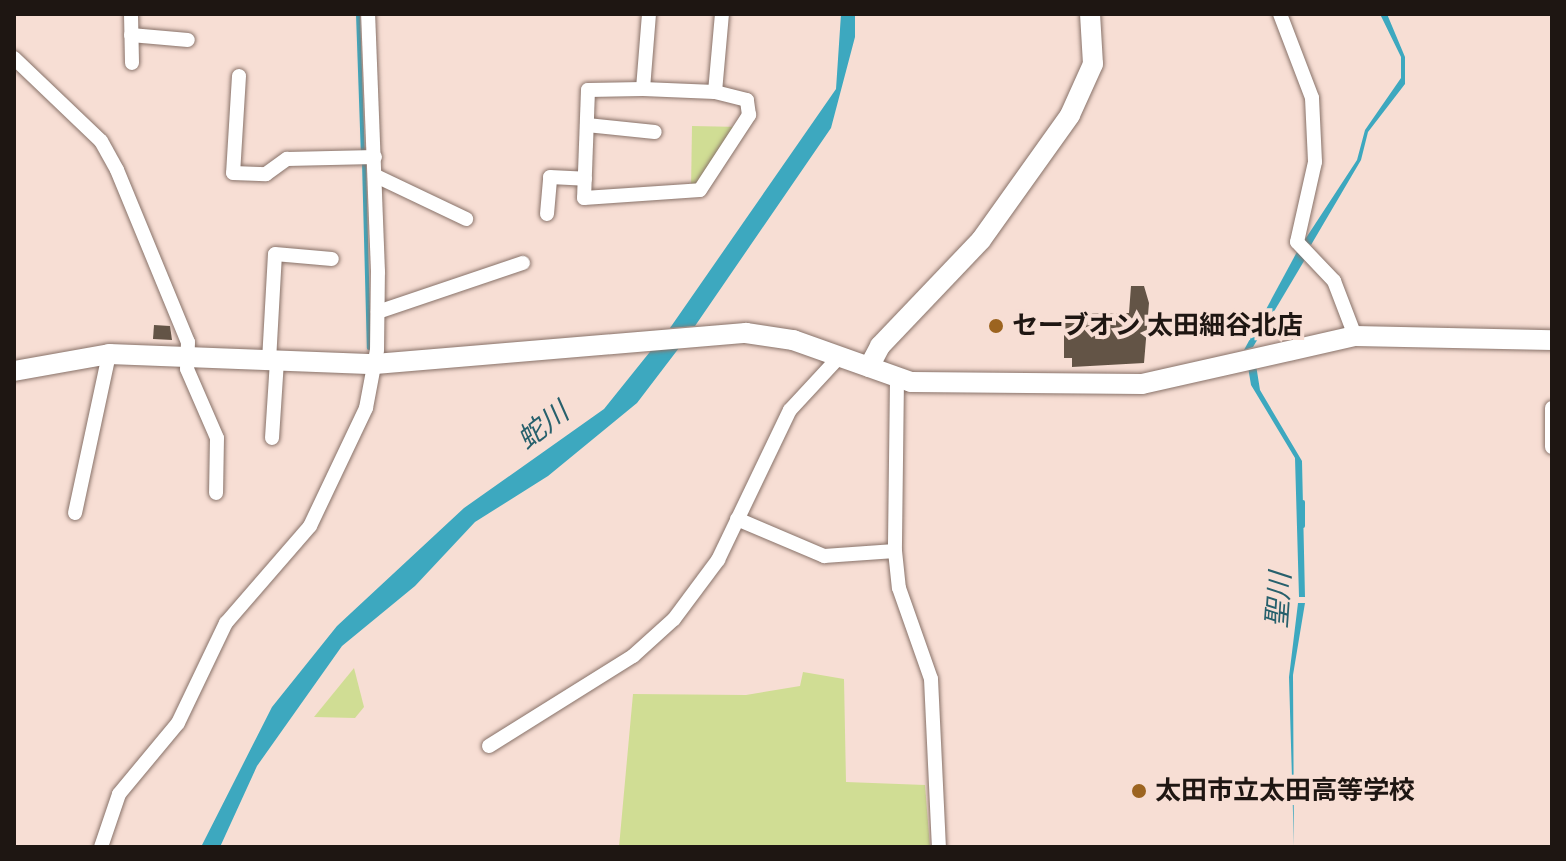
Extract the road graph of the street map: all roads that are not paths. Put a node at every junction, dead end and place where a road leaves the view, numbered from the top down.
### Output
1 (131, 14) edge
2 (368, 14) edge
3 (649, 14) edge
4 (722, 14) edge
5 (1090, 14) edge
6 (1280, 14) edge
7 (131, 35) junction
8 (188, 40) dead end
9 (14, 58) edge
10 (132, 63) dead end
11 (239, 76) dead end
12 (643, 89) junction
13 (715, 92) junction
14 (587, 125) junction
15 (655, 132) dead end
16 (375, 157) junction
17 (376, 176) junction
18 (585, 179) junction
19 (547, 214) dead end
20 (466, 219) dead end
21 (332, 259) dead end
22 (523, 263) dead end
23 (378, 312) junction
24 (1355, 336) junction
25 (1552, 340) edge
26 (109, 354) junction
27 (188, 354) junction
28 (840, 356) junction
29 (273, 361) junction
30 (375, 364) junction
31 (869, 367) junction
32 (14, 371) edge
33 (897, 379) junction
34 (1552, 408) edge
35 (1551, 426) edge
36 (272, 438) dead end
37 (1552, 447) edge
38 (216, 493) dead end
39 (75, 513) dead end
40 (737, 519) junction
41 (895, 551) junction
42 (489, 746) dead end
43 (101, 847) edge
44 (939, 847) edge

1 - 7 street
2 - 16 street
3 - 12 street
4 - 13 street
5 - 31 street
6 - 24 street
7 - 8 street
7 - 10 street
9 - 27 street
11 - 16 street
12 - 13 street
12 - 14 street
13 - 18 street
14 - 15 street
14 - 18 street
16 - 17 street
17 - 20 street
17 - 23 street
18 - 19 street
21 - 29 street
22 - 23 street
23 - 30 street
24 - 25 street
24 - 33 street
26 - 27 street
26 - 32 street
26 - 39 street
27 - 29 street
27 - 38 street
28 - 30 street
28 - 31 street
28 - 40 street
29 - 30 street
29 - 36 street
30 - 43 street
31 - 33 street
33 - 41 street
34 - 35 street
35 - 37 street
40 - 41 street
40 - 42 street
41 - 44 street

